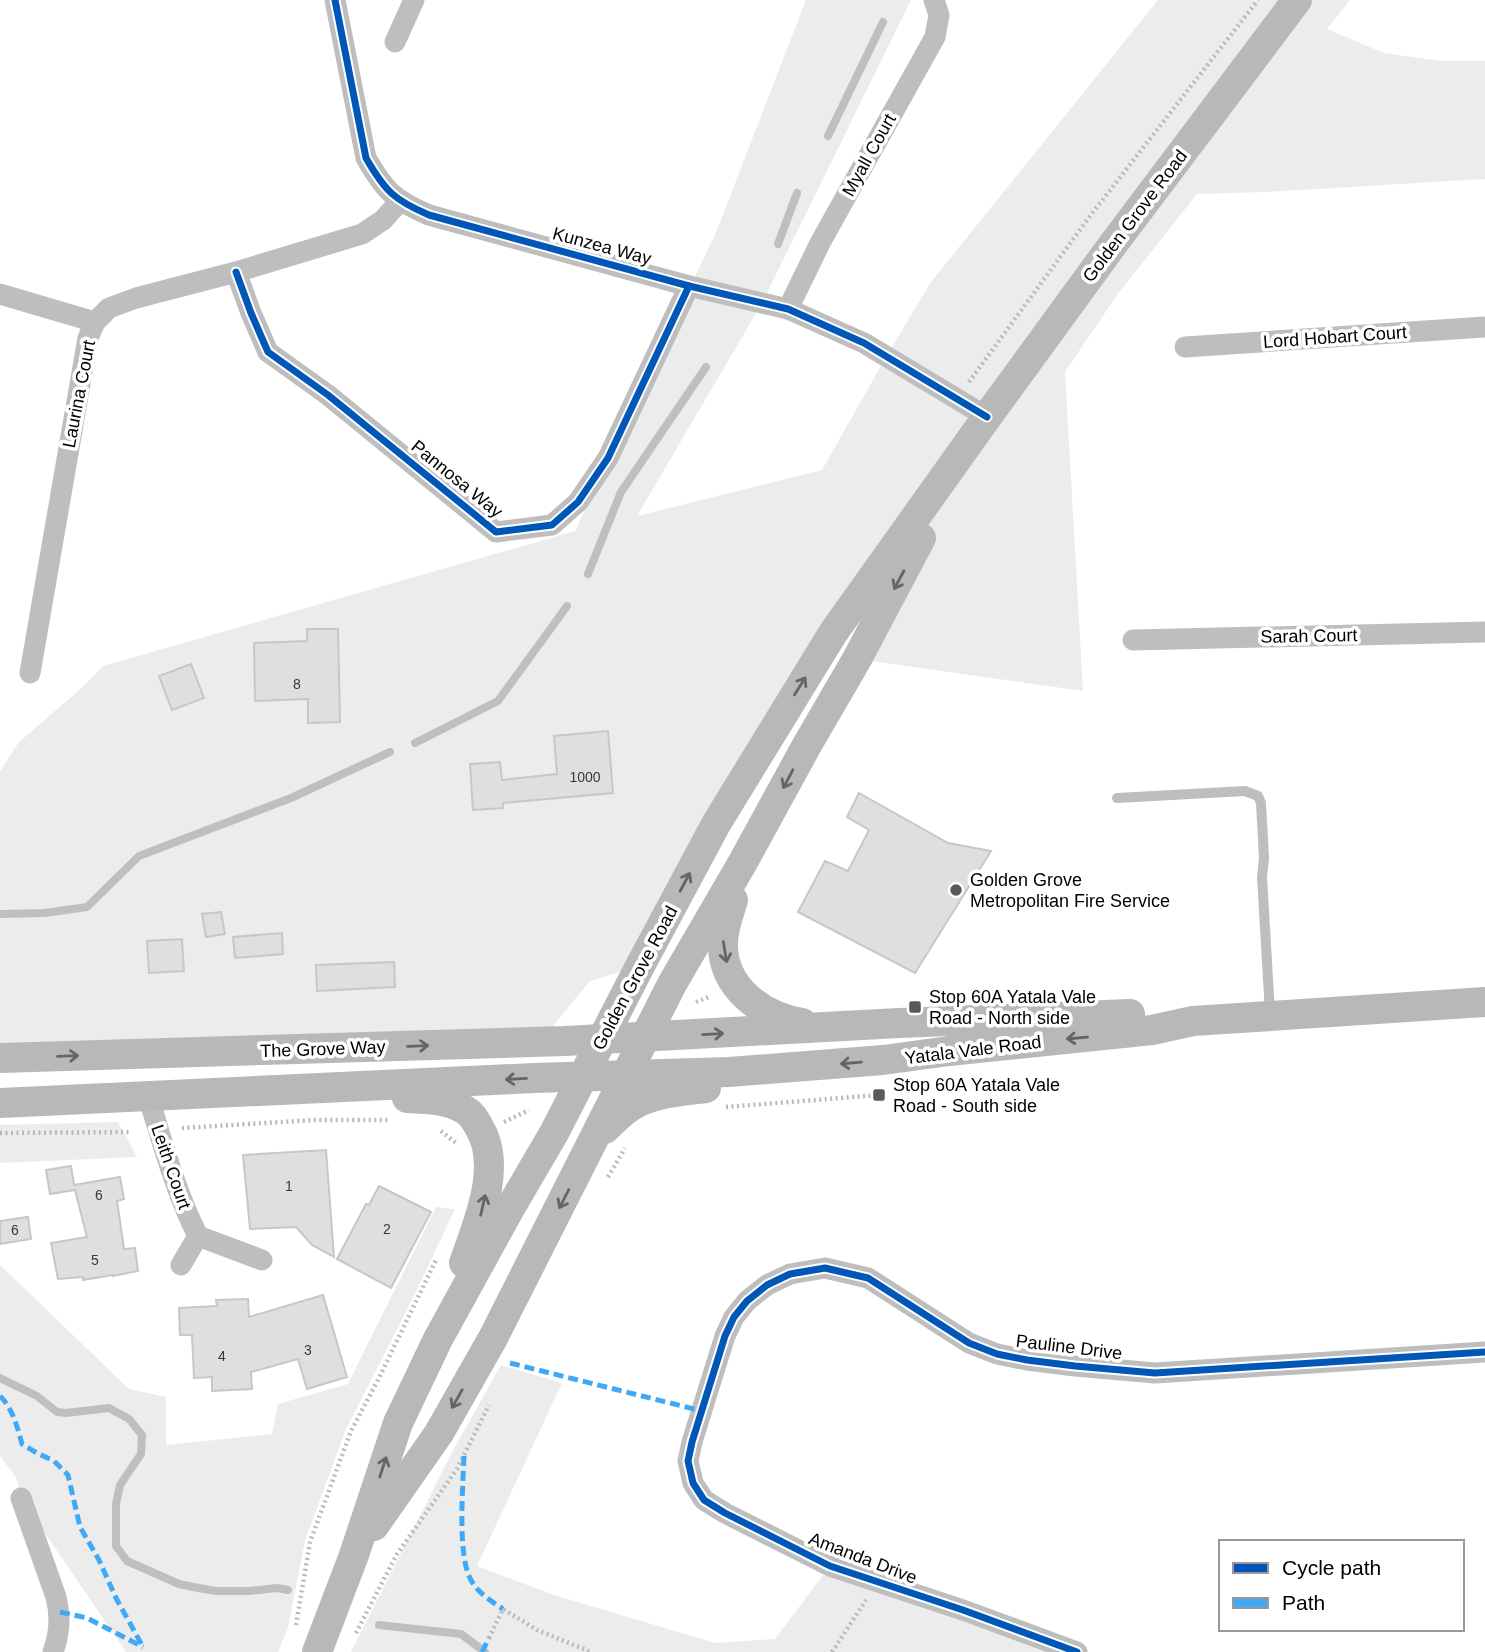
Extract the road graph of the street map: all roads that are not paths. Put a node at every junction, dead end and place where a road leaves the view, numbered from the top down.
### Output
1 (335, 0) edge
2 (414, 0) edge
3 (934, 0) edge
4 (1297, 0) edge
5 (395, 42) dead end
6 (400, 201) junction
7 (236, 272) junction
8 (689, 286) junction
9 (0, 294) edge
10 (788, 309) junction
11 (95, 323) junction
12 (1485, 327) edge
13 (1185, 347) dead end
14 (982, 425) junction
15 (1485, 632) edge
16 (1133, 640) dead end
17 (30, 673) dead end
18 (1118, 798) dead end
19 (743, 862) junction
20 (1485, 1002) edge
21 (1270, 1016) junction
22 (1192, 1021) junction
23 (828, 1027) junction
24 (645, 1037) junction
25 (603, 1040) junction
26 (0, 1058) edge
27 (801, 1067) junction
28 (626, 1075) junction
29 (584, 1076) junction
30 (236, 1092) junction
31 (148, 1096) junction
32 (0, 1103) edge
33 (595, 1138) junction
34 (198, 1236) junction
35 (262, 1260) dead end
36 (181, 1265) dead end
37 (438, 1339) junction
38 (1485, 1352) edge
39 (692, 1441) joint
40 (21, 1497) dead end
41 (354, 1555) junction
42 (53, 1652) edge
43 (317, 1652) edge
44 (1077, 1652) edge

1 - 6 street, Kunzea Way
2 - 5 street
3 - 10 street, Myall Court
4 - 14 main road, Golden Grove Road
6 - 7 street, Laurina Court
6 - 8 street, Kunzea Way
7 - 8 street, Pannosa Way
7 - 11 street, Laurina Court
8 - 10 street, Kunzea Way
9 - 11 street
10 - 14 street, Kunzea Way
11 - 17 street, Laurina Court
12 - 13 street, Lord Hobart Court
14 -> 19 main road, Golden Grove Road
25 -> 14 main road, Golden Grove Road
15 - 16 street, Sarah Court
18 - 21 lane
19 -> 23 main road
19 - 24 main road, Golden Grove Road
20 - 21 main road, Yatala Vale Road
21 - 22 main road, Yatala Vale Road
22 - 23 main road, Yatala Vale Road
22 -> 27 main road, Yatala Vale Road
24 -> 23 main road, Yatala Vale Road
24 - 25 main road, The Grove Way
24 - 28 main road, Golden Grove Road
26 -> 25 main road, The Grove Way
25 - 29 main road, Golden Grove Road
27 - 28 main road, Yatala Vale Road
27 - 33 main road
28 - 29 main road
28 - 33 main road, Golden Grove Road
29 -> 30 main road
29 - 37 main road, Golden Grove Road
30 - 31 main road
37 -> 30 main road
31 - 32 main road
31 - 34 street, Leith Court
33 -> 41 main road, Golden Grove Road
34 - 35 street
34 - 36 street
41 -> 37 main road, Golden Grove Road
38 - 39 street, Pauline Drive
39 - 44 street, Amanda Drive
40 - 42 street
41 - 43 main road, Golden Grove Road

